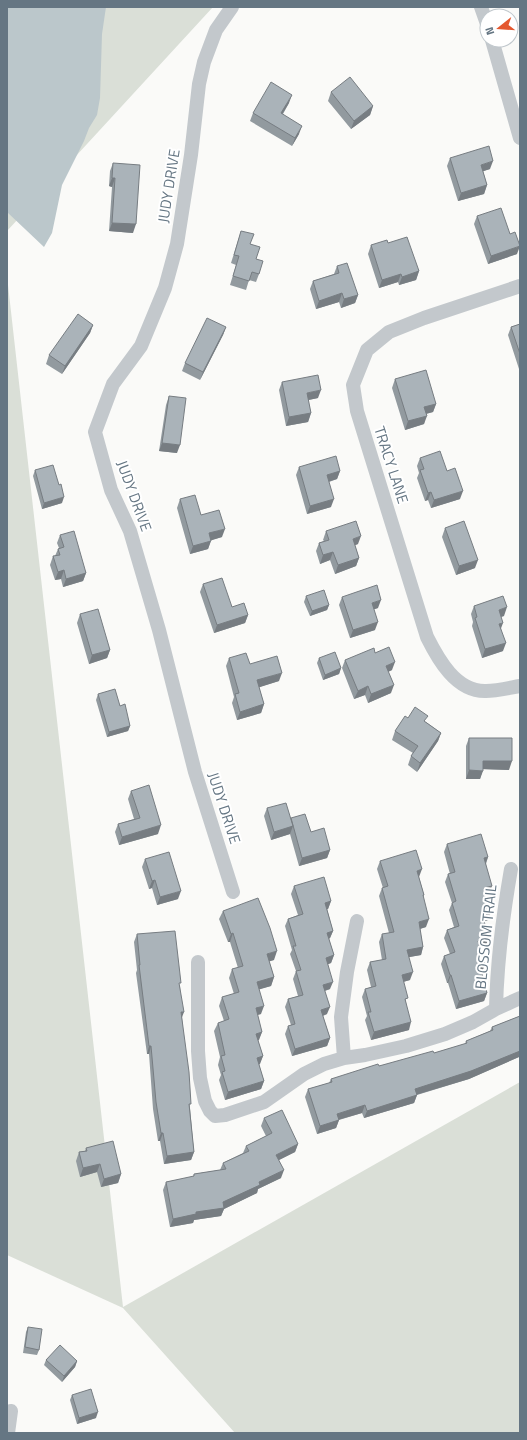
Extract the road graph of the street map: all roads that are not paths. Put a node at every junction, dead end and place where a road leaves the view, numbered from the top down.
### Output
1 (232, 7) edge
2 (494, 48) edge
3 (520, 138) edge
4 (520, 286) edge
5 (520, 686) edge
6 (511, 869) dead end
7 (233, 892) dead end
8 (357, 921) dead end
9 (198, 962) dead end
10 (520, 998) edge
11 (496, 1008) junction
12 (344, 1058) junction
13 (11, 1411) dead end
14 (8, 1433) edge

1 - 7 street, JUDY DRIVE
2 - 3 street
4 - 5 street, TRACY LANE
6 - 11 street, BLOSSOM TRAIL
8 - 12 street
9 - 12 street
10 - 11 street
11 - 12 street
13 - 14 street

